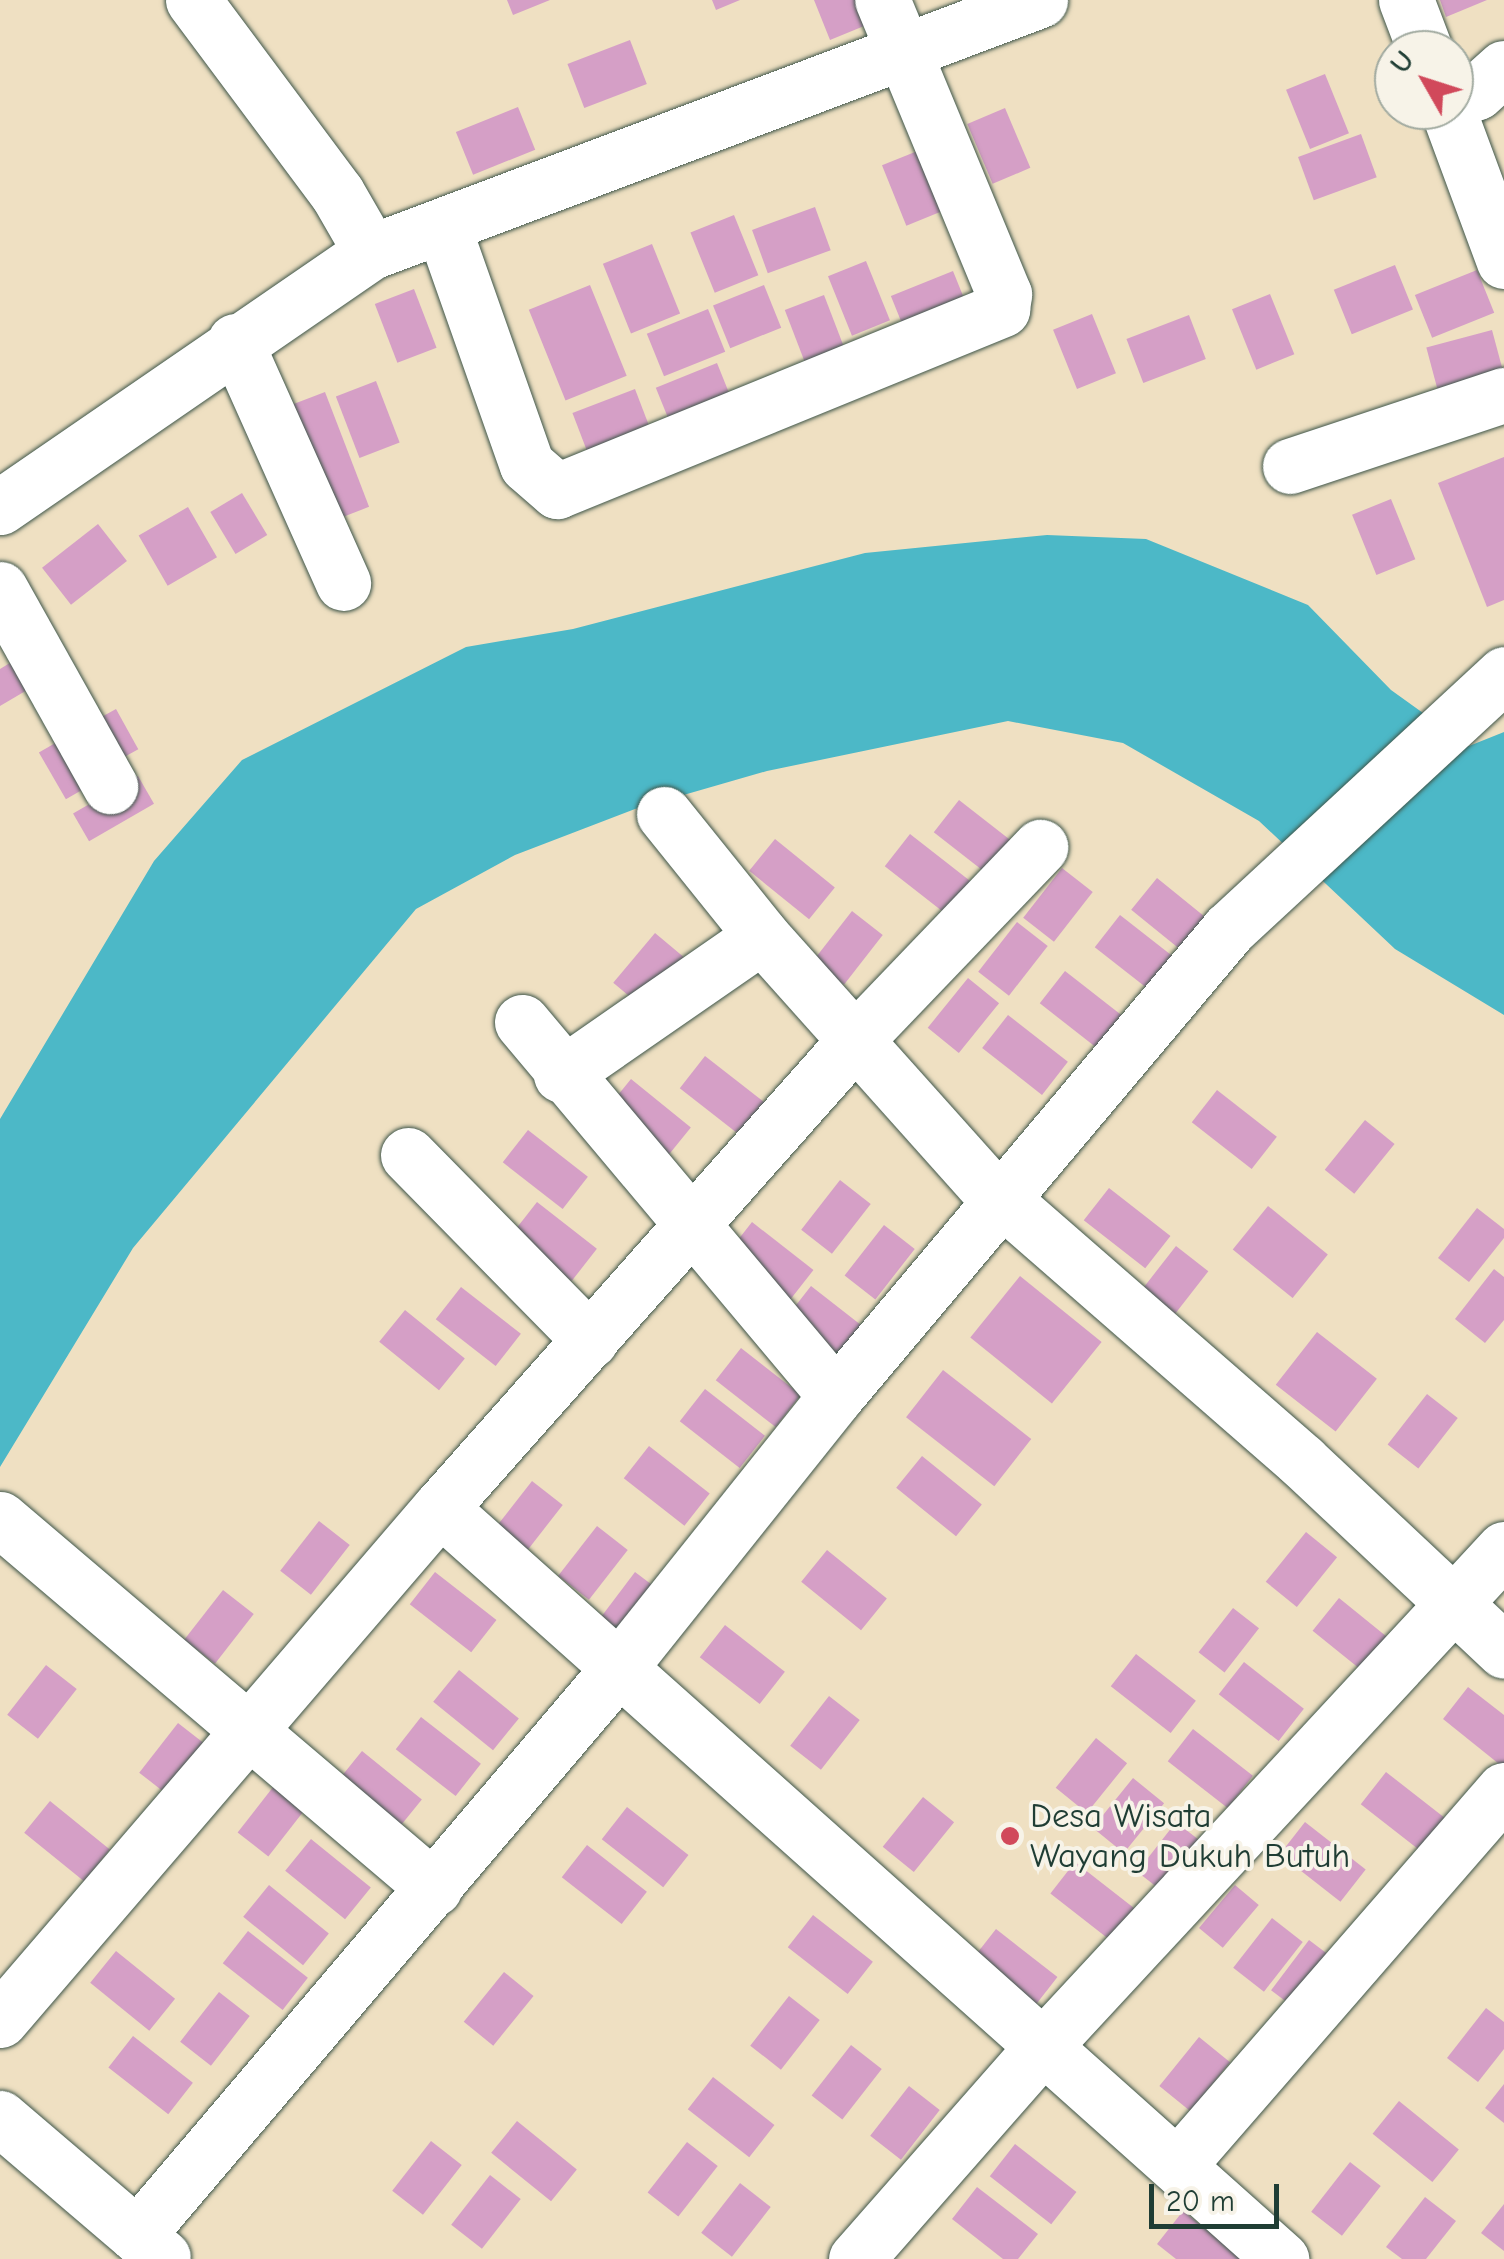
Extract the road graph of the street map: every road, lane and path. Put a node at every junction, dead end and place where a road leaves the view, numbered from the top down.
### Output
1 (882, 0) edge
2 (1040, 0) edge
3 (1406, 0) edge
4 (202, 2) edge
5 (1417, 30) edge
6 (904, 54) junction
7 (1504, 68) edge
8 (1474, 93) edge
9 (1456, 130) edge
10 (443, 228) junction
11 (1500, 240) edge
12 (371, 252) junction
13 (235, 341) junction
14 (1504, 395) edge
15 (1290, 466) dead end
16 (0, 507) edge
17 (343, 582) dead end
18 (0, 589) edge
19 (1504, 674) edge
20 (110, 786) dead end
21 (664, 814) dead end
22 (1040, 847) dead end
23 (762, 936) junction
24 (522, 1022) dead end
25 (857, 1038) junction
26 (561, 1074) junction
27 (408, 1155) dead end
28 (1003, 1202) junction
29 (688, 1228) junction
30 (590, 1340) junction
31 (836, 1396) junction
32 (440, 1508) junction
33 (0, 1520) edge
34 (1504, 1549) edge
35 (1452, 1605) junction
36 (1504, 1650) edge
37 (618, 1670) junction
38 (254, 1730) junction
39 (1504, 1790) edge
40 (434, 1888) junction
41 (0, 2020) edge
42 (1046, 2044) junction
43 (0, 2118) edge
44 (1178, 2165) junction
45 (151, 2247) edge
46 (856, 2259) edge
47 (1281, 2259) edge

1 - 6 street
2 - 6 street
3 - 5 street
4 - 12 street
6 - 10 street
6 - 10 street
7 - 8 street
9 - 11 street
10 - 12 street
12 - 13 street
13 - 16 street
13 - 17 street
14 - 15 street
18 - 20 street
19 - 28 street
21 - 23 street
22 - 25 street
23 - 25 street
23 - 26 street
24 - 26 street
25 - 28 street
25 - 29 street
26 - 29 street
27 - 30 street
28 - 31 street
28 - 35 street
29 - 30 street
29 - 31 street
30 - 32 street
31 - 37 street
32 - 37 street
32 - 38 street
33 - 38 street
34 - 35 street
35 - 36 street
35 - 42 street
37 - 40 street
37 - 42 street
38 - 40 street
38 - 41 street
39 - 44 street
40 - 45 street
42 - 44 street
42 - 46 street
43 - 45 street
44 - 47 street

